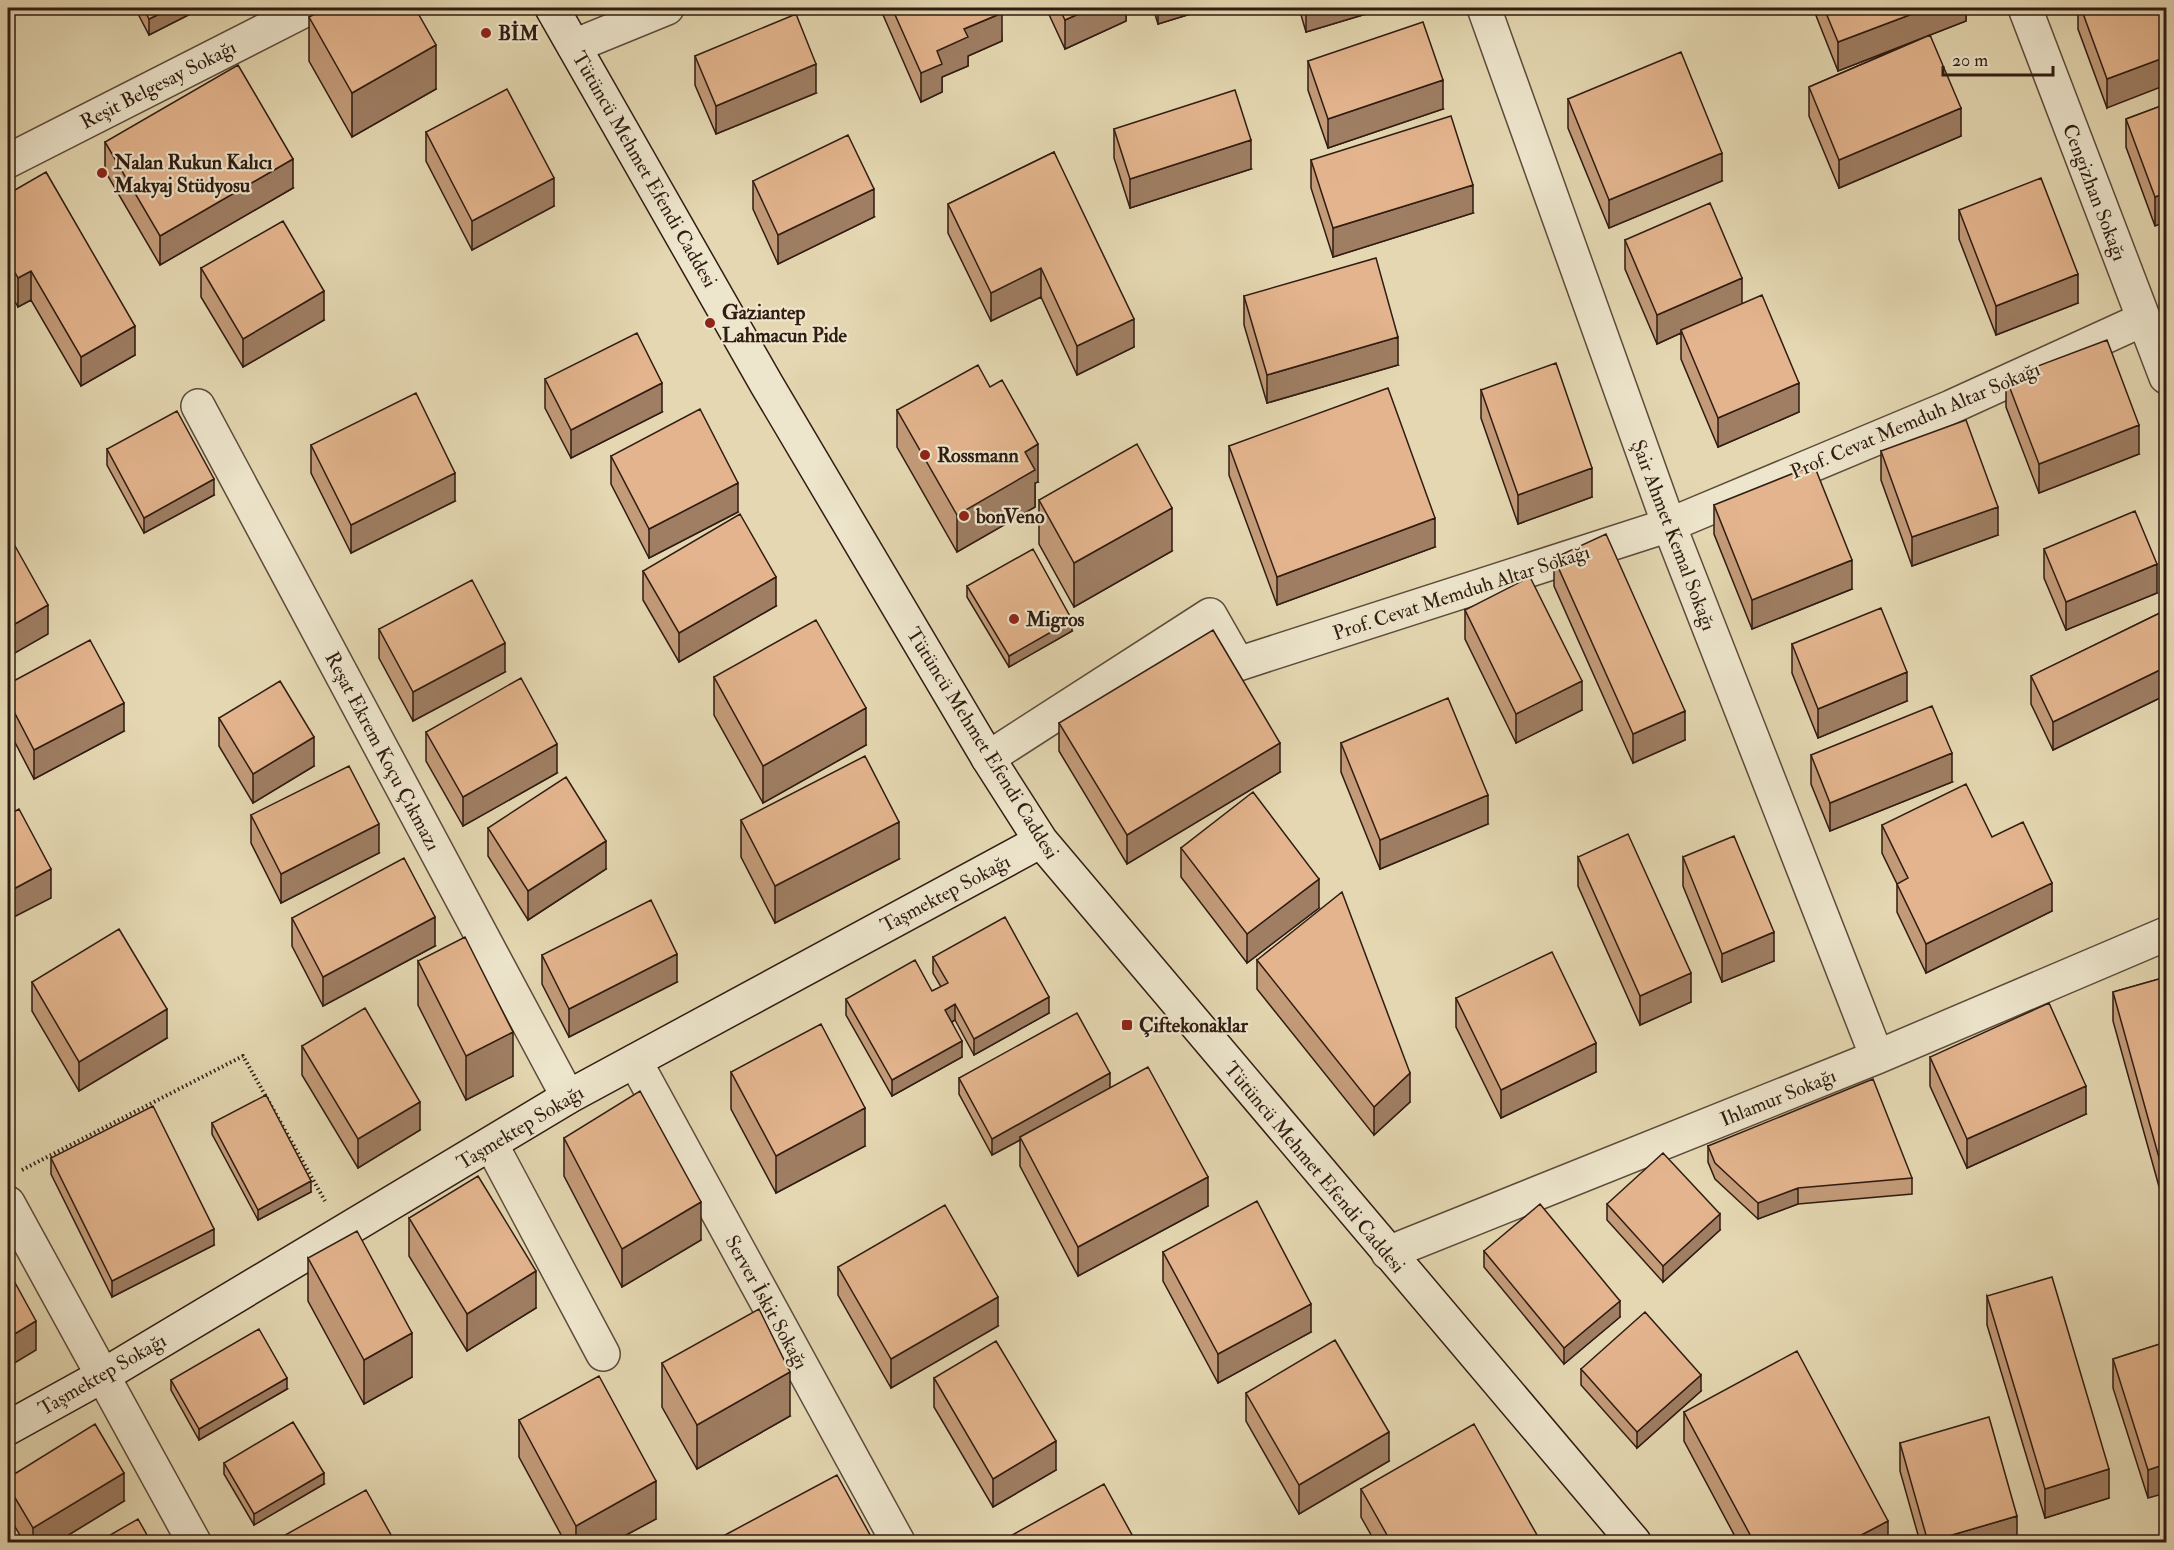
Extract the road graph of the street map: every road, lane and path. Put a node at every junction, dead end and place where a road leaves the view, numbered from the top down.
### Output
1 (309, 8) edge
2 (552, 8) edge
3 (668, 8) edge
4 (1484, 8) edge
5 (2025, 8) edge
6 (574, 45) junction
7 (8, 161) edge
8 (2144, 319) junction
9 (2166, 377) edge
10 (198, 406) dead end
11 (1669, 525) junction
12 (988, 758) junction
13 (1041, 841) junction
14 (2166, 934) edge
15 (1877, 1057) junction
16 (635, 1061) junction
17 (568, 1097) junction
18 (491, 1144) junction
19 (18, 1172) dead end
20 (8, 1203) edge
21 (343, 1232) junction
22 (1388, 1253) junction
23 (603, 1354) dead end
24 (104, 1375) junction
25 (8, 1428) edge
26 (194, 1542) edge
27 (898, 1542) edge
28 (1634, 1542) edge

1 - 7 street, Reşit Belgesay Sokağı
2 - 6 street, Tütüncü Mehmet Efendi Caddesi
3 - 6 street
4 - 11 street, Şair Ahmet Kemal Sokağı
5 - 8 street, Cengizhan Sokağı
6 - 12 street, Tütüncü Mehmet Efendi Caddesi
8 - 9 street, Cengizhan Sokağı
8 - 11 street, Prof. Cevat Memduh Altar Sokağı
10 - 17 street, Reşat Ekrem Koçu Çıkmazı
11 - 12 street, Prof. Cevat Memduh Altar Sokağı
11 - 15 street, Şair Ahmet Kemal Sokağı
12 - 13 street, Tütüncü Mehmet Efendi Caddesi
13 - 16 street, Taşmektep Sokağı
13 - 22 street, Tütüncü Mehmet Efendi Caddesi
14 - 15 street, Ihlamur Sokağı
15 - 22 street, Ihlamur Sokağı
16 - 17 street, Taşmektep Sokağı
16 - 27 street, Server İskit Sokağı
17 - 18 street, Taşmektep Sokağı
18 - 21 street, Taşmektep Sokağı
18 - 23 street
19 - 21 path
20 - 24 street
21 - 24 street, Taşmektep Sokağı
22 - 28 street, Tütüncü Mehmet Efendi Caddesi
24 - 25 street, Taşmektep Sokağı
24 - 26 street

